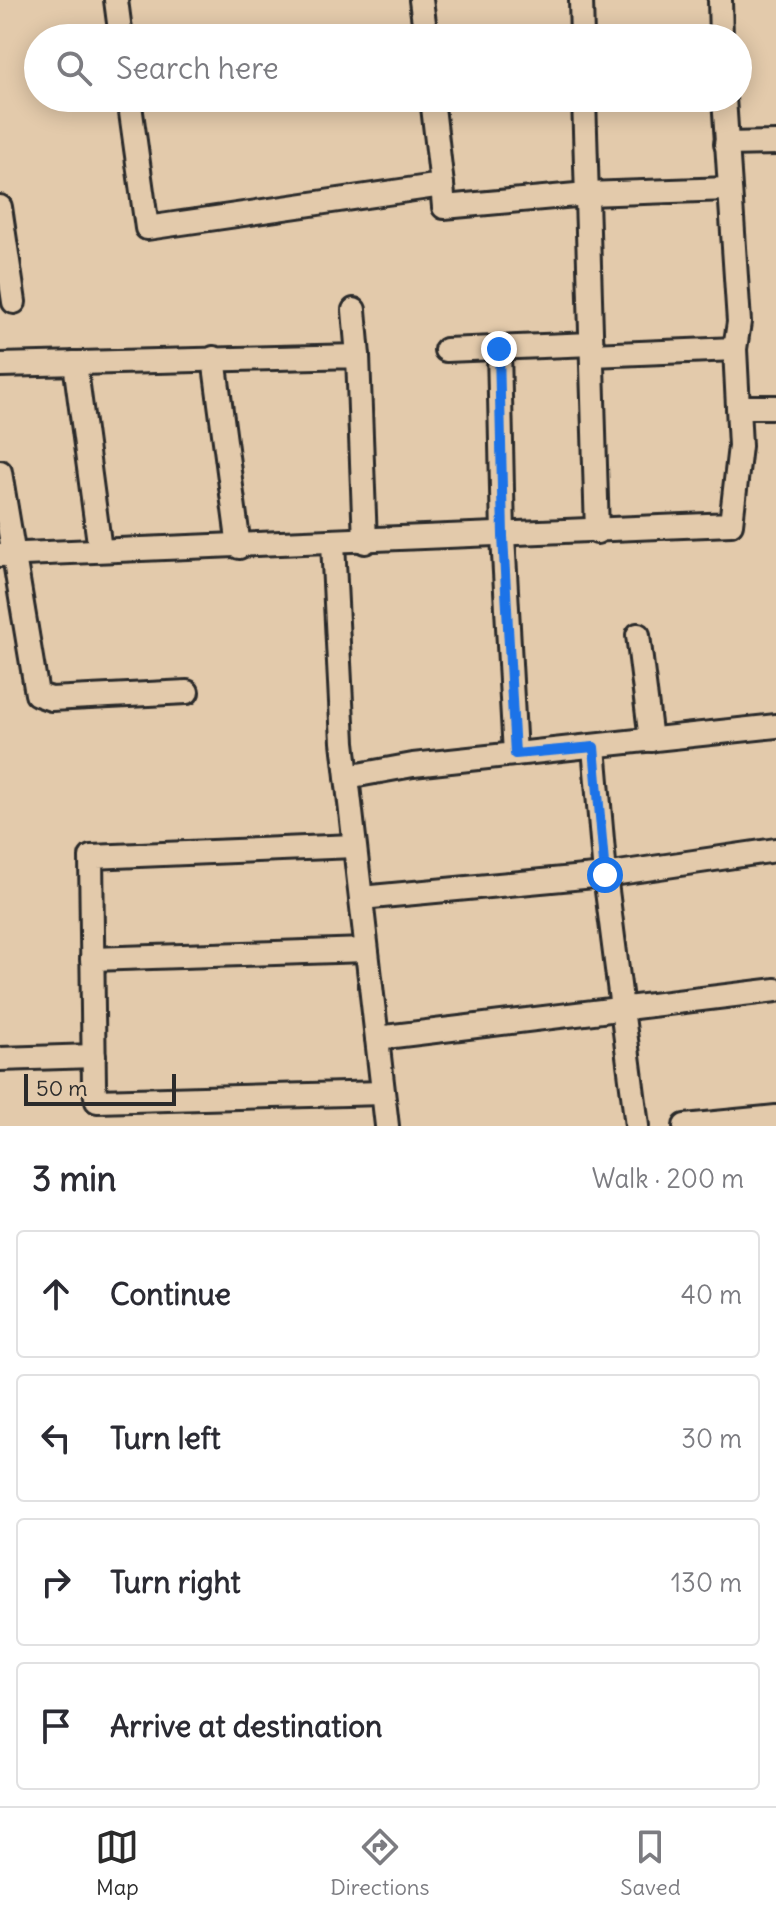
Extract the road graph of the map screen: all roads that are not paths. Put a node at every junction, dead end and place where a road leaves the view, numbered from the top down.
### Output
1 (116, 0) edge
2 (421, 0) edge
3 (581, 0) edge
4 (720, 0) edge
5 (119, 24) edge
6 (424, 24) edge
7 (582, 24) edge
8 (721, 24) edge
9 (131, 112) edge
10 (434, 112) edge
11 (584, 112) edge
12 (725, 112) edge
13 (776, 143) edge
14 (726, 144) junction
15 (442, 185) junction
16 (728, 189) junction
17 (587, 194) junction
18 (0, 207) edge
19 (14, 302) dead end
20 (354, 310) dead end
21 (499, 349) junction
22 (735, 349) junction
23 (446, 350) dead end
24 (592, 350) junction
25 (358, 356) junction
26 (214, 358) junction
27 (75, 363) junction
28 (0, 365) edge
29 (738, 407) junction
30 (776, 407) edge
31 (0, 472) edge
32 (597, 532) junction
33 (503, 536) junction
34 (365, 542) junction
35 (333, 543) junction
36 (239, 547) junction
37 (100, 550) junction
38 (6, 554) edge
39 (638, 635) dead end
40 (187, 692) dead end
41 (776, 726) edge
42 (651, 740) junction
43 (594, 747) junction
44 (515, 754) junction
45 (347, 777) junction
46 (354, 846) junction
47 (776, 850) edge
48 (605, 875) junction
49 (361, 898) junction
50 (366, 950) junction
51 (92, 959) junction
52 (776, 990) edge
53 (622, 1011) junction
54 (377, 1038) junction
55 (94, 1056) junction
56 (0, 1059) edge
57 (383, 1093) junction
58 (776, 1117) edge
59 (387, 1126) edge
60 (637, 1126) edge
61 (685, 1126) edge

1 - 5 street
2 - 6 street
3 - 7 street
4 - 8 street
9 - 15 street
10 - 15 street
11 - 17 street
12 - 14 street
13 - 14 street
14 - 16 street
15 - 17 street
16 - 17 street
16 - 22 street
17 - 24 street
18 - 19 street
20 - 25 street
21 - 23 street
21 - 24 street
21 - 33 street
22 - 24 street
22 - 29 street
24 - 32 street
25 - 26 street
25 - 34 street
26 - 27 street
26 - 36 street
27 - 28 street
27 - 37 street
29 - 30 street
29 - 32 street
31 - 38 street
32 - 33 street
33 - 34 street
33 - 44 street
34 - 35 street
35 - 36 street
35 - 45 street
36 - 37 street
37 - 38 street
38 - 40 street
39 - 42 street
41 - 42 street
42 - 43 street
43 - 44 street
43 - 48 street
44 - 45 street
45 - 46 street
46 - 49 street
46 - 51 street
47 - 48 street
48 - 49 street
48 - 53 street
49 - 50 street
50 - 51 street
50 - 54 street
51 - 55 street
52 - 53 street
53 - 54 street
53 - 60 street
54 - 57 street
55 - 56 street
55 - 57 street
57 - 59 street
58 - 61 street

